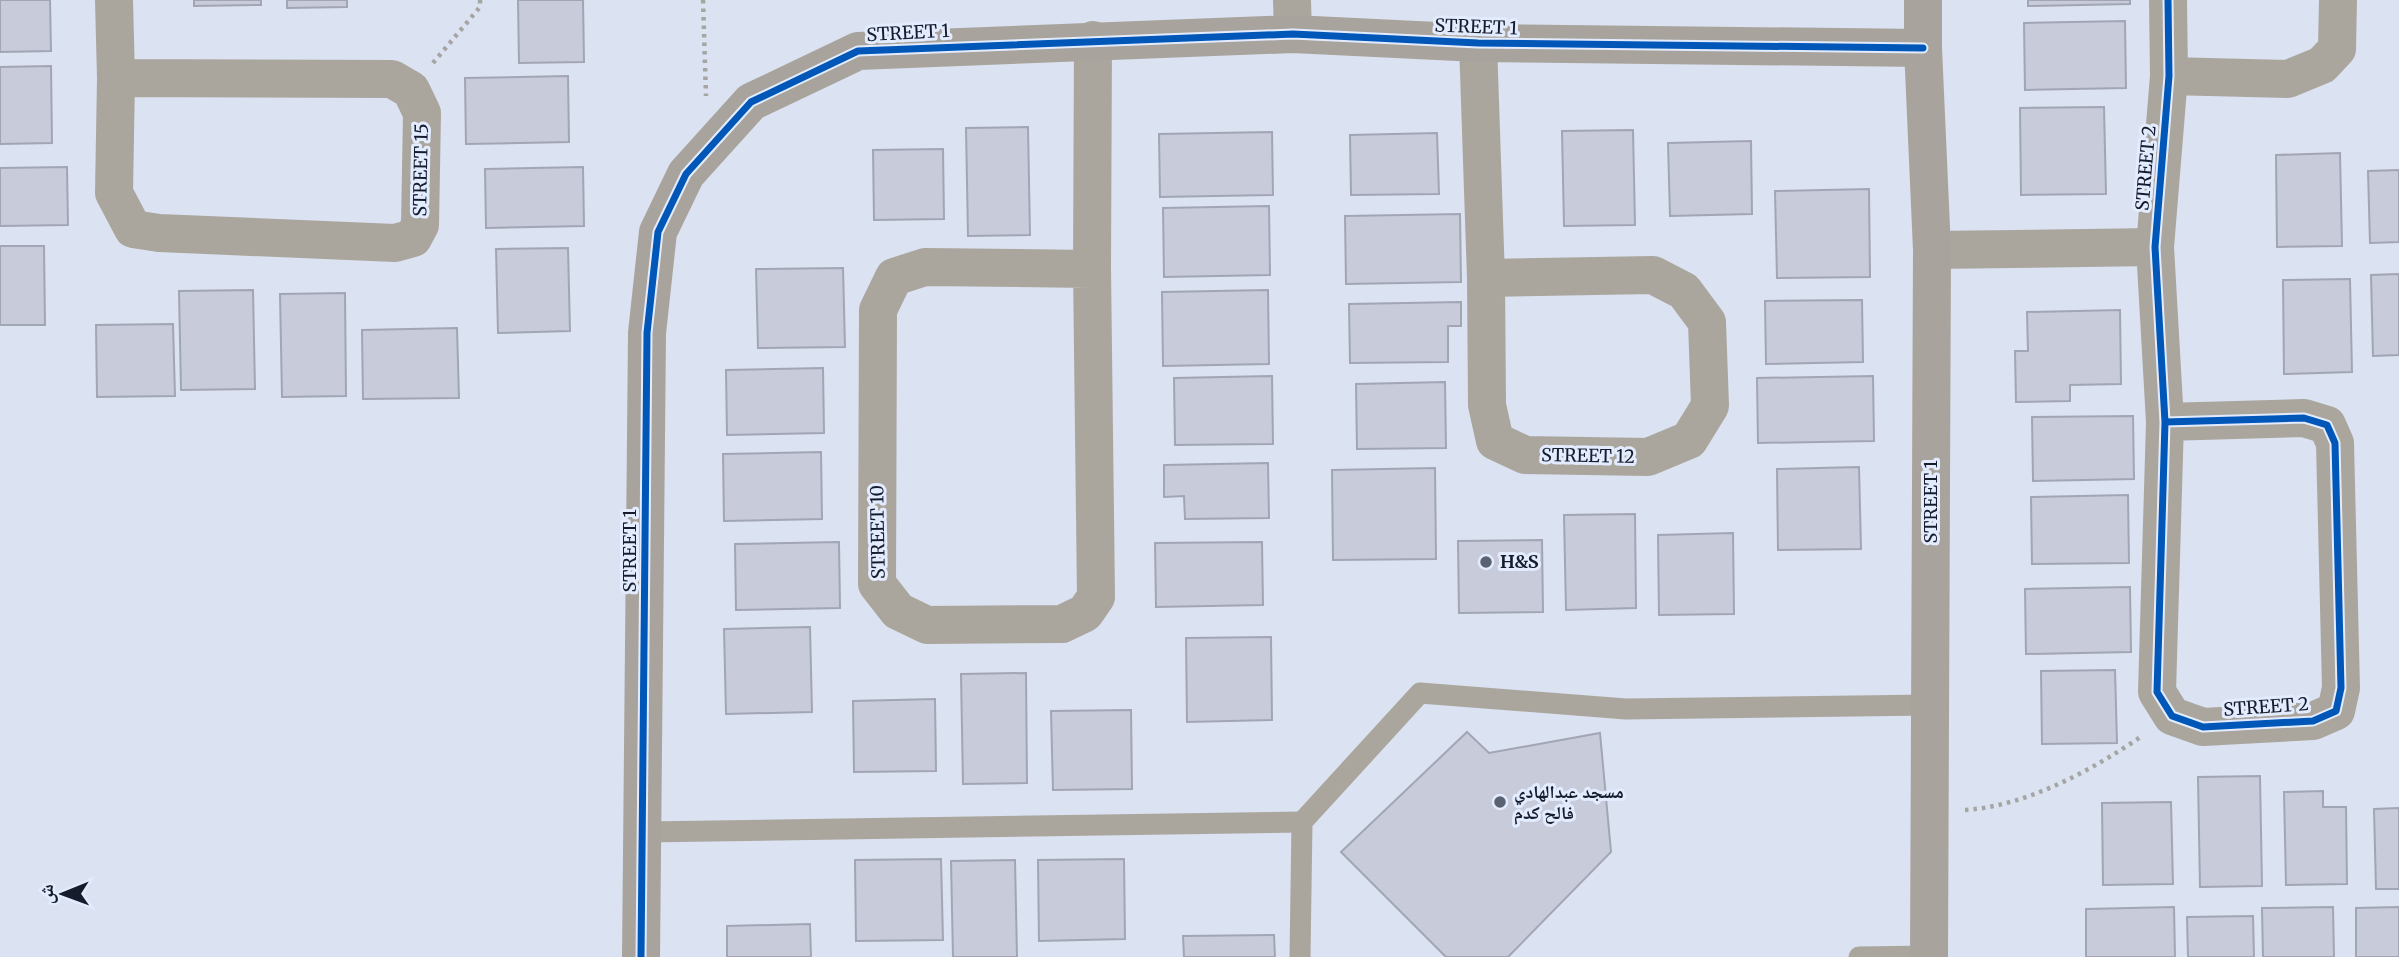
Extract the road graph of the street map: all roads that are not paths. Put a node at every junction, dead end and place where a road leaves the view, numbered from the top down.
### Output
1 (114, 0) edge
2 (1923, 0) edge
3 (2168, 0) edge
4 (2338, 0) edge
5 (1292, 17) edge
6 (1093, 40) junction
7 (1478, 43) junction
8 (1923, 48) junction
9 (2169, 76) junction
10 (116, 79) junction
11 (2155, 247) junction
12 (1932, 250) junction
13 (1091, 269) junction
14 (1486, 278) junction
15 (2165, 422) junction
16 (1931, 705) junction
17 (1302, 822) junction
18 (644, 832) junction
19 (641, 957) edge
20 (1300, 957) edge
21 (1859, 957) edge
22 (1929, 957) edge

1 - 10 street, STREET 15
2 - 8 street, STREET 1
3 - 9 street, STREET 2
4 - 9 street
5 - 6 street, STREET 1
5 - 7 street, STREET 1
6 - 13 street, STREET 10
6 - 18 street, STREET 1
7 - 8 street, STREET 1
7 - 14 street, STREET 12
8 - 12 street, STREET 1
9 - 11 street, STREET 2
10 - 10 street, STREET 15
11 - 12 street
11 - 15 street, STREET 2
12 - 16 street, STREET 1
13 - 13 street, STREET 10
14 - 14 street, STREET 12
15 - 15 street, STREET 2
16 - 17 lane
16 - 22 street, STREET 1
17 - 18 lane
17 - 20 lane
18 - 19 street, STREET 1
21 - 22 lane

